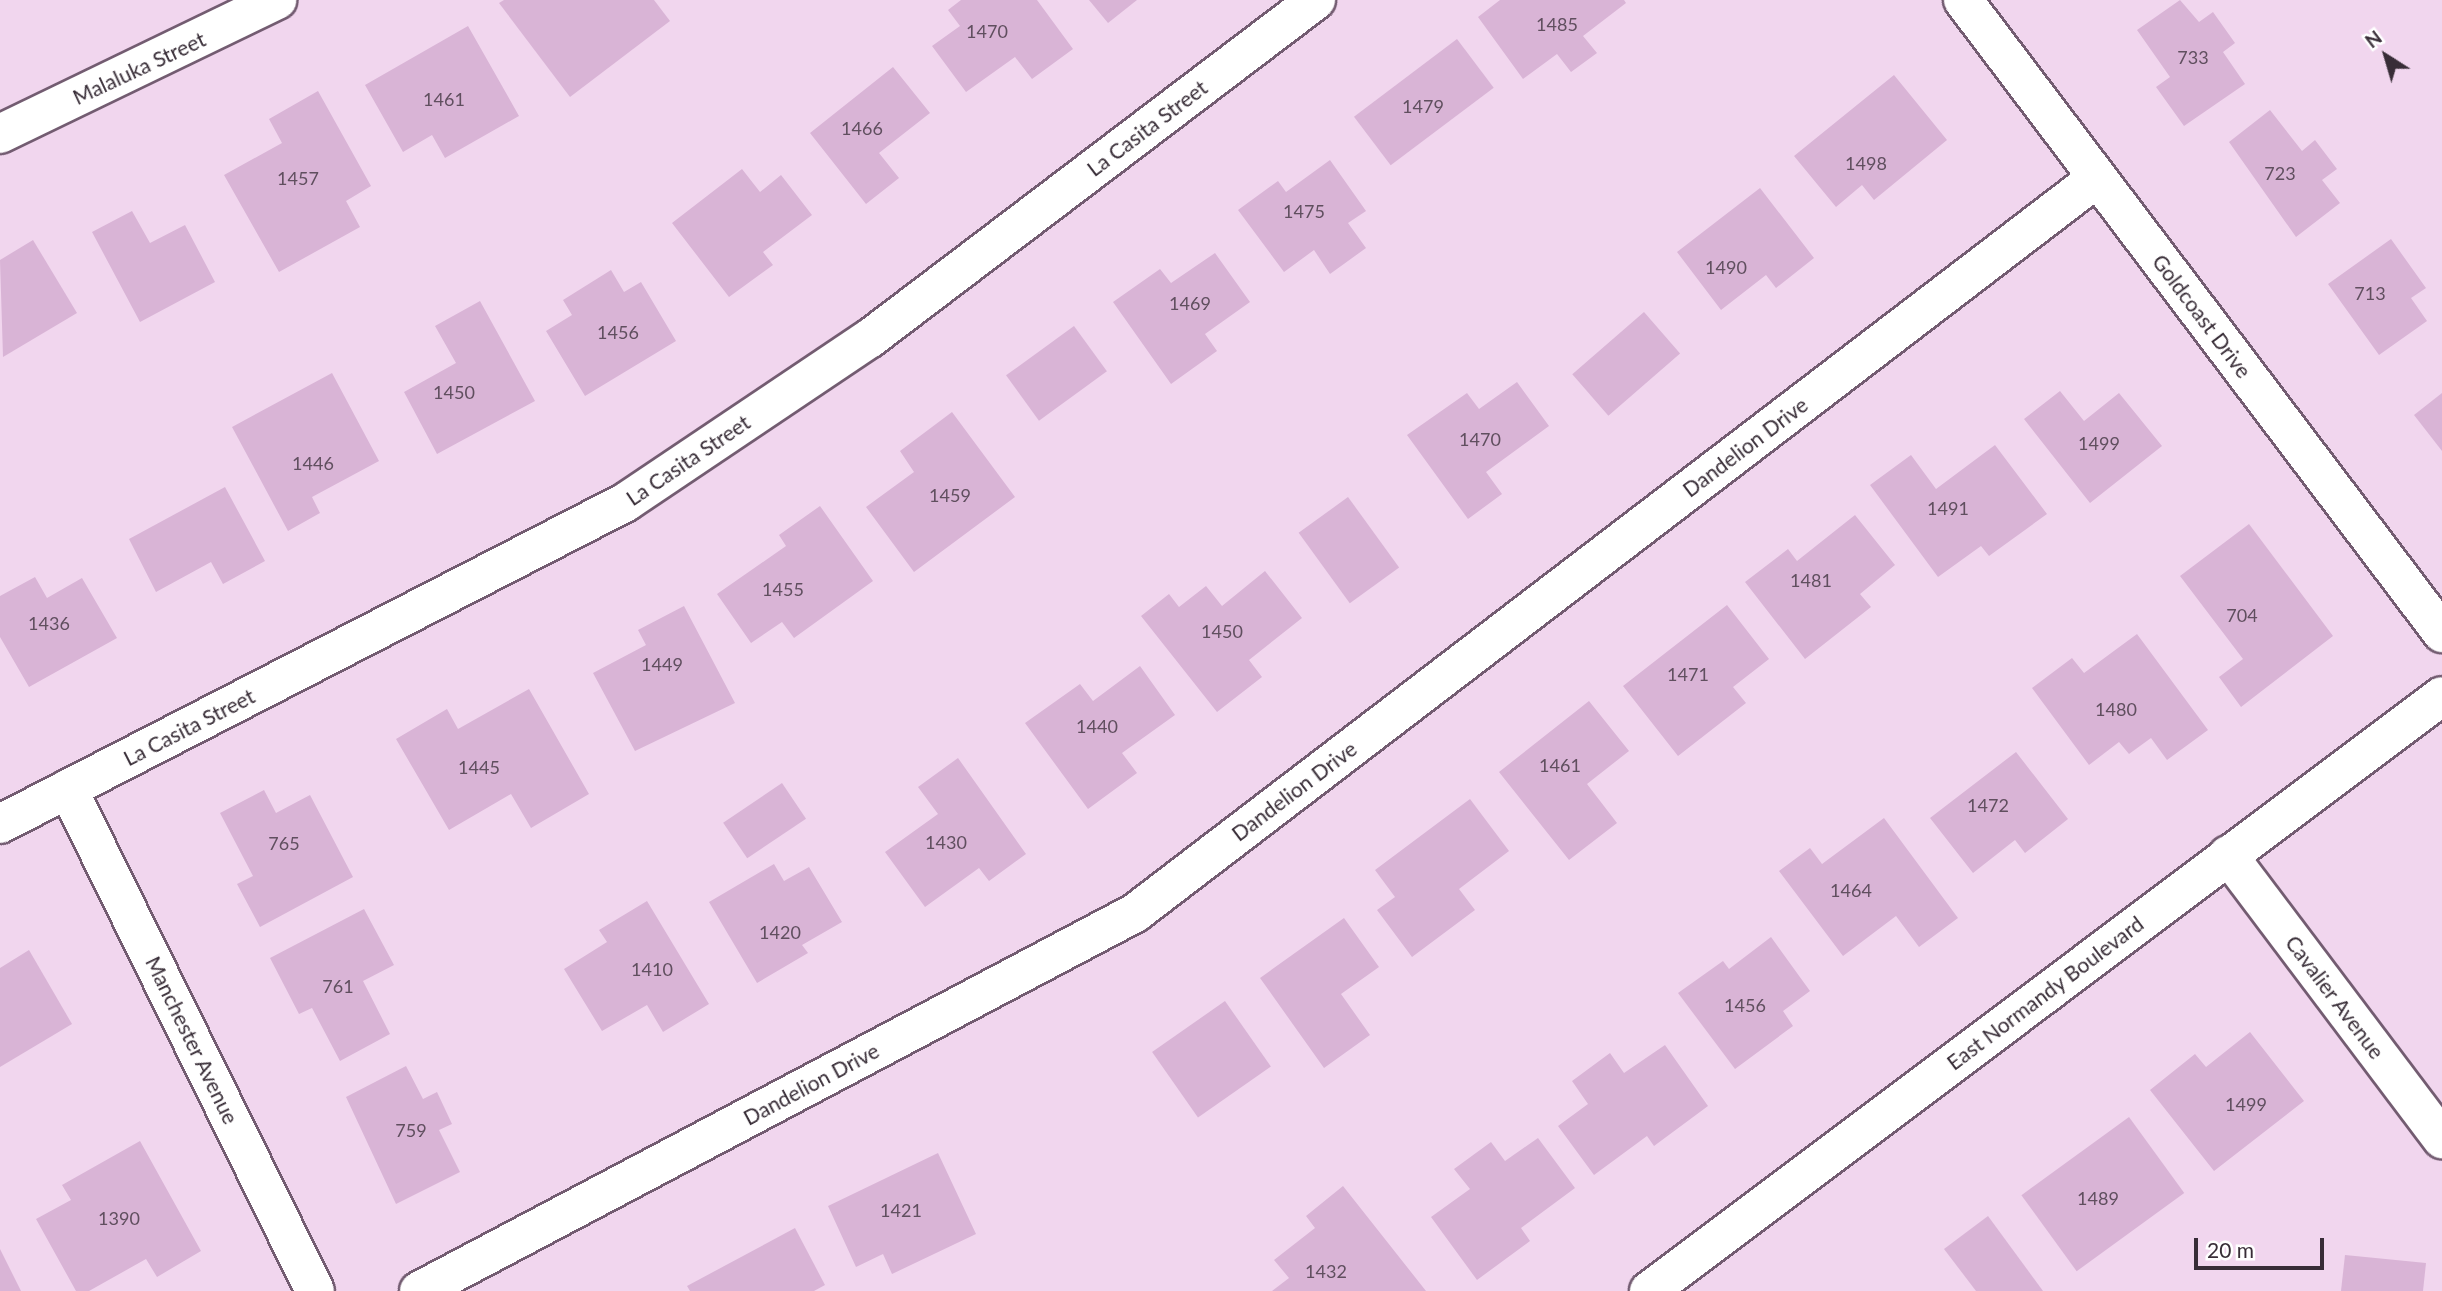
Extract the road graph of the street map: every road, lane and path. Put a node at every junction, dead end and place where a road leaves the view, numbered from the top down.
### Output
1 (277, 0) edge
2 (1316, 0) edge
3 (1962, 0) edge
4 (0, 134) edge
5 (2097, 178) junction
6 (2442, 633) edge
7 (2442, 696) edge
8 (68, 789) junction
9 (0, 824) edge
10 (2228, 855) junction
11 (2442, 1139) edge
12 (315, 1291) edge
13 (419, 1291) edge
14 (1649, 1291) edge

1 - 4 street, Malaluka Street
2 - 8 street, La Casita Street
3 - 5 street, Goldcoast Drive
5 - 6 street, Goldcoast Drive
5 - 13 street, Dandelion Drive
7 - 10 street, East Normandy Boulevard
8 - 9 street, La Casita Street
8 - 12 street, Manchester Avenue
10 - 11 street, Cavalier Avenue
10 - 14 street, East Normandy Boulevard

